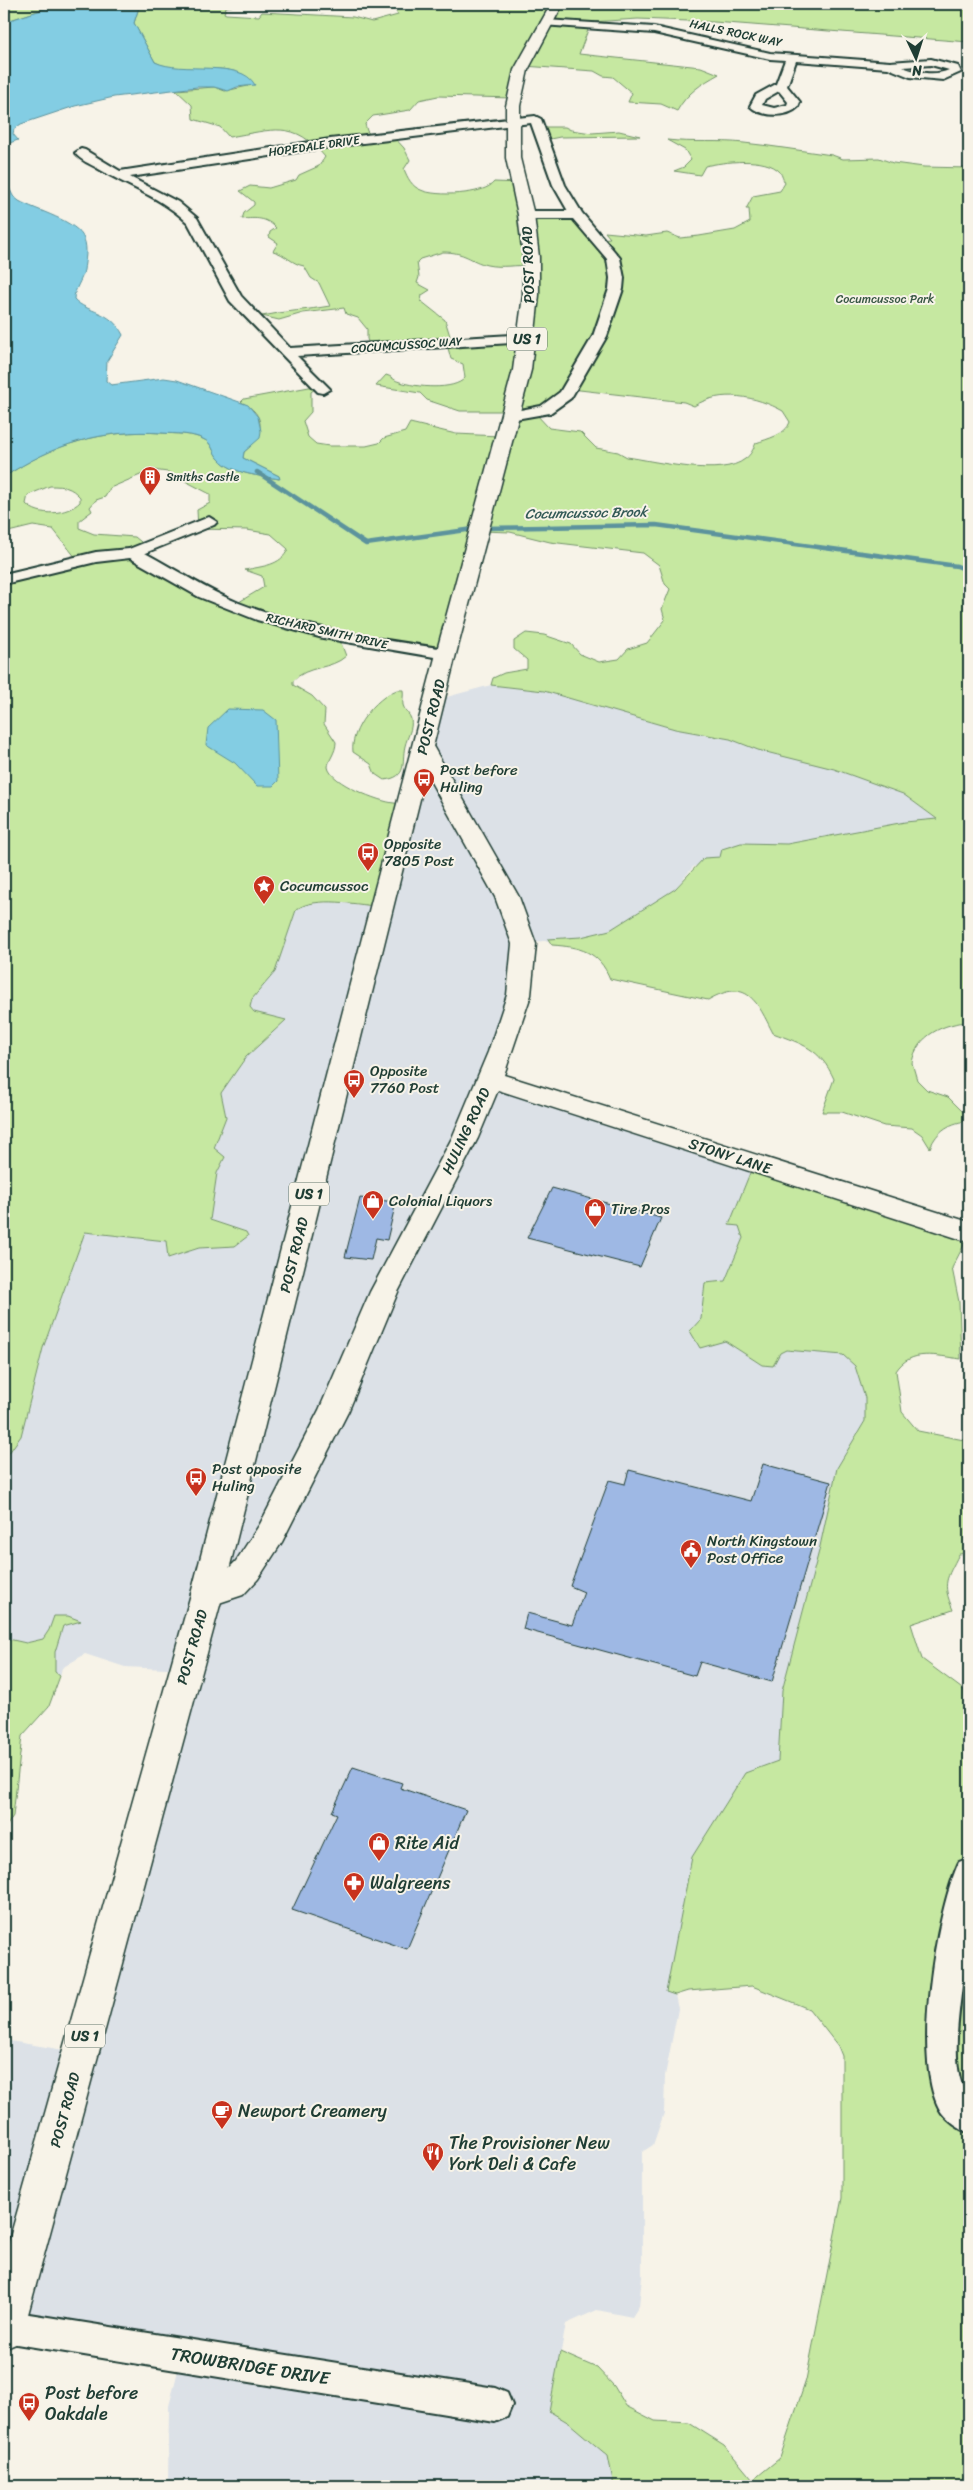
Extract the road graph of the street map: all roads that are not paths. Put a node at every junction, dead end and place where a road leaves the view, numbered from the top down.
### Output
1 (557, 4) edge
2 (546, 23) junction
3 (792, 58) junction
4 (890, 65) dead end
5 (781, 86) dead end
6 (512, 121) junction
7 (81, 153) dead end
8 (118, 175) junction
9 (526, 215) junction
10 (577, 215) junction
11 (527, 338) junction
12 (287, 352) junction
13 (323, 389) dead end
14 (510, 416) junction
15 (209, 522) dead end
16 (132, 553) junction
17 (4, 580) edge
18 (446, 654) junction
19 (423, 748) junction
20 (490, 1079) junction
21 (969, 1232) edge
22 (207, 1594) junction
23 (969, 1871) edge
24 (963, 2113) edge
25 (4, 2327) edge
26 (494, 2405) dead end

1 - 2 main road, POST ROAD / US 1
2 - 3 street, HALLS ROCK WAY
2 - 6 main road, POST ROAD / US 1
3 - 4 street, HALLS ROCK WAY
3 - 5 street
6 - 8 street, HOPEDALE DRIVE
6 - 9 main road, POST ROAD / US 1
6 - 10 street, HOPEDALE DRIVE
7 - 8 street
8 - 12 street
9 - 10 street
9 - 11 main road, POST ROAD / US 1
10 - 14 street
11 - 12 street, COCUMCUSSOC WAY
11 - 14 main road, POST ROAD / US 1
12 - 13 street
14 - 18 main road, POST ROAD / US 1
15 - 16 street
16 - 17 street
16 - 18 street, RICHARD SMITH DRIVE
18 - 19 main road, POST ROAD / US 1
19 - 20 main road, HULING ROAD
19 - 22 main road, POST ROAD / US 1
20 - 21 main road, STONY LANE
20 - 22 main road, HULING ROAD
22 - 25 main road, POST ROAD / US 1
23 - 24 street
25 - 26 street, TROWBRIDGE DRIVE

